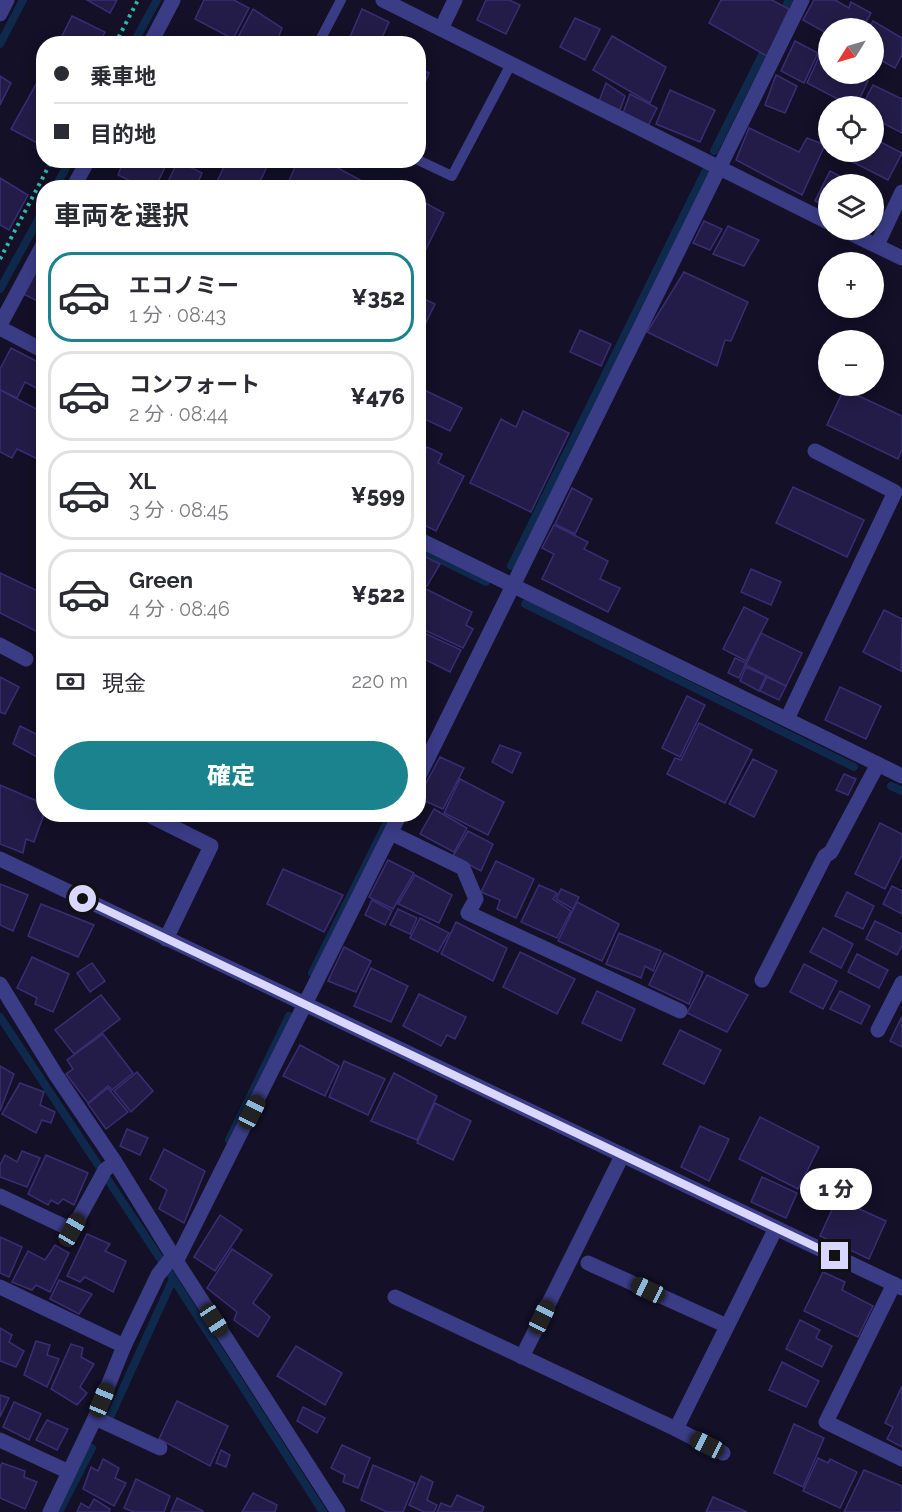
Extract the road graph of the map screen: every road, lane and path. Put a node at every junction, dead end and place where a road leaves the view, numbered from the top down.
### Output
1 (7, 0) edge
2 (138, 0) edge
3 (173, 0) edge
4 (341, 0) edge
5 (383, 0) edge
6 (455, 0) edge
7 (802, 0) edge
8 (0, 14) edge
9 (441, 29) junction
10 (119, 36) edge
11 (154, 36) edge
12 (322, 36) edge
13 (511, 64) junction
14 (426, 164) edge
15 (719, 169) junction
16 (36, 190) edge
17 (902, 192) edge
18 (818, 217) edge
19 (865, 240) edge
20 (877, 246) junction
21 (36, 258) edge
22 (902, 258) edge
23 (0, 259) edge
24 (0, 326) edge
25 (36, 346) edge
26 (815, 451) dead end
27 (899, 493) edge
28 (426, 543) edge
29 (514, 585) junction
30 (0, 645) edge
31 (26, 659) dead end
32 (787, 719) junction
33 (426, 762) edge
34 (878, 764) junction
35 (902, 776) edge
36 (163, 822) edge
37 (397, 822) edge
38 (392, 833) junction
39 (0, 860) edge
40 (166, 939) junction
41 (762, 980) dead end
42 (902, 983) edge
43 (0, 984) edge
44 (306, 1005) junction
45 (680, 1011) dead end
46 (879, 1030) dead end
47 (622, 1156) junction
48 (107, 1170) junction
49 (0, 1196) edge
50 (776, 1228) junction
51 (588, 1263) dead end
52 (168, 1264) junction
53 (898, 1286) edge
54 (0, 1287) edge
55 (395, 1297) dead end
56 (727, 1326) junction
57 (124, 1346) junction
58 (522, 1357) junction
59 (95, 1419) junction
60 (676, 1429) junction
61 (0, 1440) edge
62 (160, 1448) dead end
63 (723, 1453) dead end
64 (902, 1459) edge
65 (69, 1472) junction
66 (50, 1512) edge
67 (338, 1512) edge

1 - 8 street
2 - 10 path
3 - 11 street
4 - 12 lane
5 - 9 street
6 - 9 street
7 - 15 street
9 - 13 street
13 - 14 lane
13 - 15 street
15 - 18 street
15 - 29 street
16 - 23 path
17 - 20 street
19 - 20 street
20 - 22 street
21 - 24 street
24 - 25 street
26 - 27 street
27 - 32 street
28 - 29 street
29 - 32 street
29 - 33 street
30 - 31 street
32 - 34 street
34 - 35 street
34 - 41 street
36 - 40 street
37 - 38 street
38 - 44 street
38 - 45 street
39 - 40 street
40 - 44 street
42 - 46 street
43 - 48 street
44 - 47 street
44 - 52 street
47 - 50 street
47 - 58 street
48 - 49 street
48 - 52 street
50 - 53 street
50 - 56 street
51 - 56 street
52 - 57 street
52 - 67 street
53 - 64 street
54 - 57 street
55 - 58 street
56 - 60 street
57 - 59 street
58 - 60 street
59 - 62 street
59 - 65 street
60 - 63 street
61 - 65 street
65 - 66 street

